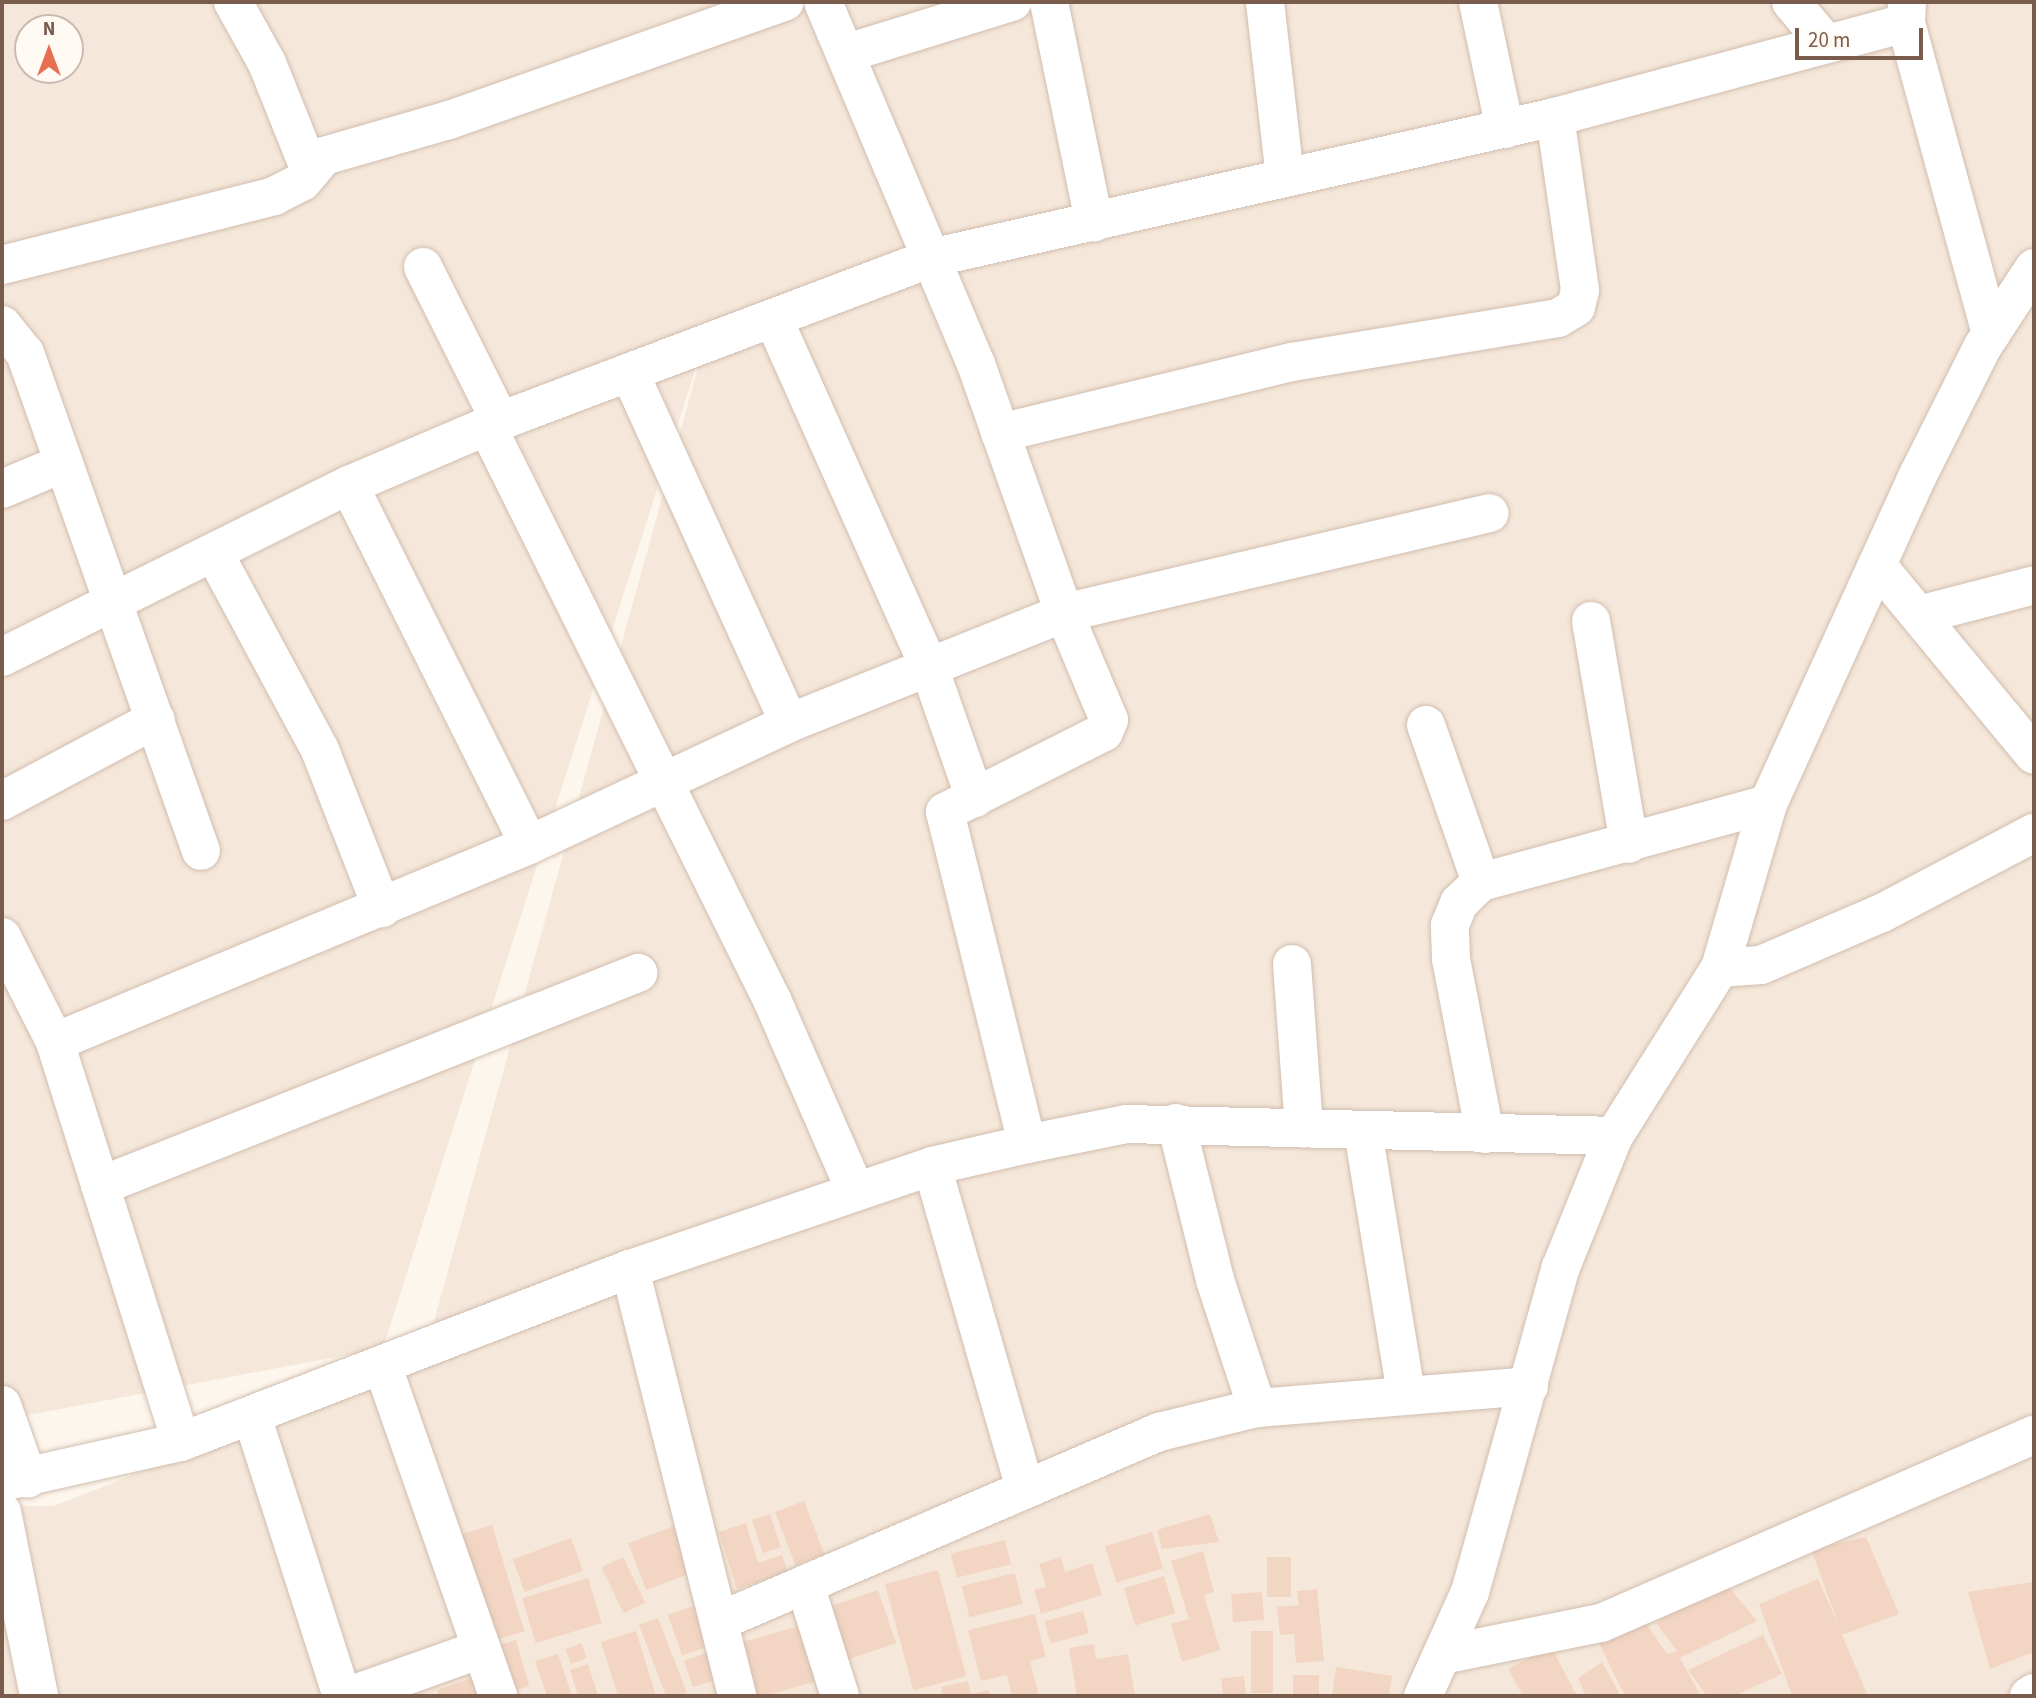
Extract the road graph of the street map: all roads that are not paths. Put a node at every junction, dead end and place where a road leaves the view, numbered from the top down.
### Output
1 (233, 2) edge
2 (785, 2) edge
3 (823, 2) edge
4 (1012, 2) edge
5 (1049, 2) edge
6 (1265, 2) edge
7 (1478, 2) edge
8 (1791, 2) edge
9 (1906, 13) edge
10 (1825, 42) junction
11 (847, 53) junction
12 (1555, 117) junction
13 (1505, 129) junction
14 (309, 168) junction
15 (1285, 178) junction
16 (1094, 222) junction
17 (931, 258) junction
18 (2, 265) edge
19 (423, 267) dead end
20 (2034, 268) edge
21 (773, 318) junction
22 (2, 327) edge
23 (1991, 334) junction
24 (631, 376) junction
25 (493, 423) junction
26 (1000, 433) junction
27 (64, 463) junction
28 (349, 485) junction
29 (2, 489) edge
30 (1489, 513) dead end
31 (214, 553) junction
32 (1877, 565) junction
33 (2034, 586) edge
34 (116, 601) junction
35 (1064, 614) junction
36 (1923, 614) junction
37 (1591, 621) dead end
38 (2, 657) edge
39 (929, 667) junction
40 (156, 719) junction
41 (789, 723) junction
42 (1426, 725) dead end
43 (2034, 755) edge
44 (661, 786) junction
45 (975, 798) junction
46 (2, 801) edge
47 (1768, 804) junction
48 (2034, 833) edge
49 (1629, 844) junction
50 (528, 845) junction
51 (201, 851) dead end
52 (1480, 882) junction
53 (382, 908) junction
54 (2, 937) edge
55 (1292, 964) dead end
56 (1720, 968) junction
57 (638, 973) dead end
58 (55, 1042) junction
59 (1175, 1123) junction
60 (1304, 1129) junction
61 (1363, 1131) junction
62 (1485, 1134) junction
63 (1614, 1136) junction
64 (1027, 1144) junction
65 (932, 1166) junction
66 (100, 1186) junction
67 (856, 1192) junction
68 (630, 1269) junction
69 (383, 1367) junction
70 (1528, 1386) junction
71 (1406, 1393) junction
72 (2, 1405) edge
73 (1257, 1408) junction
74 (252, 1416) junction
75 (2034, 1435) edge
76 (181, 1442) junction
77 (15, 1480) edge
78 (1026, 1488) junction
79 (2, 1512) edge
80 (805, 1585) junction
81 (720, 1621) junction
82 (481, 1649) junction
83 (1442, 1655) junction
84 (2034, 1693) edge
85 (38, 1696) edge
86 (342, 1696) edge
87 (349, 1696) edge
88 (498, 1696) edge
89 (737, 1696) edge
90 (840, 1696) edge
91 (1423, 1696) edge
92 (2029, 1696) edge

1 - 14 street
2 - 14 street
3 - 11 street
4 - 11 street
5 - 16 street
6 - 15 street
7 - 13 street
8 - 10 street
9 - 10 street
9 - 23 street
10 - 12 street
11 - 17 street
12 - 13 street
12 - 26 street
13 - 15 street
14 - 18 street
15 - 16 street
16 - 17 street
17 - 21 street
17 - 26 street
19 - 25 street
20 - 23 street
21 - 24 street
21 - 39 street
22 - 27 street
23 - 32 street
24 - 25 street
24 - 41 street
25 - 28 street
25 - 44 street
26 - 35 street
27 - 29 street
27 - 34 street
28 - 31 street
28 - 50 street
30 - 35 street
31 - 34 street
31 - 53 street
32 - 36 street
32 - 47 street
33 - 36 street
34 - 38 street
34 - 40 street
35 - 39 street
35 - 45 street
36 - 43 street
37 - 49 street
39 - 41 street
39 - 45 street
40 - 46 street
40 - 51 street
41 - 44 street
42 - 52 street
44 - 50 street
44 - 67 street
45 - 64 street
47 - 49 street
47 - 56 street
48 - 56 street
49 - 52 street
50 - 53 street
52 - 62 street
53 - 58 street
54 - 58 street
55 - 60 street
56 - 63 street
57 - 66 street
58 - 66 street
59 - 60 street
59 - 64 street
59 - 73 street
60 - 61 street
61 - 62 street
61 - 71 street
62 - 63 street
63 - 70 street
64 - 65 street
65 - 67 street
65 - 78 street
66 - 76 street
67 - 68 street
68 - 69 street
68 - 81 street
69 - 74 street
69 - 82 street
70 - 71 street
70 - 83 street
71 - 73 street
72 - 77 street
73 - 78 street
74 - 76 street
74 - 86 street
75 - 83 street
76 - 77 street
78 - 80 street
79 - 85 street
80 - 81 street
80 - 90 street
81 - 89 street
82 - 87 street
82 - 88 street
83 - 91 street
84 - 92 street

